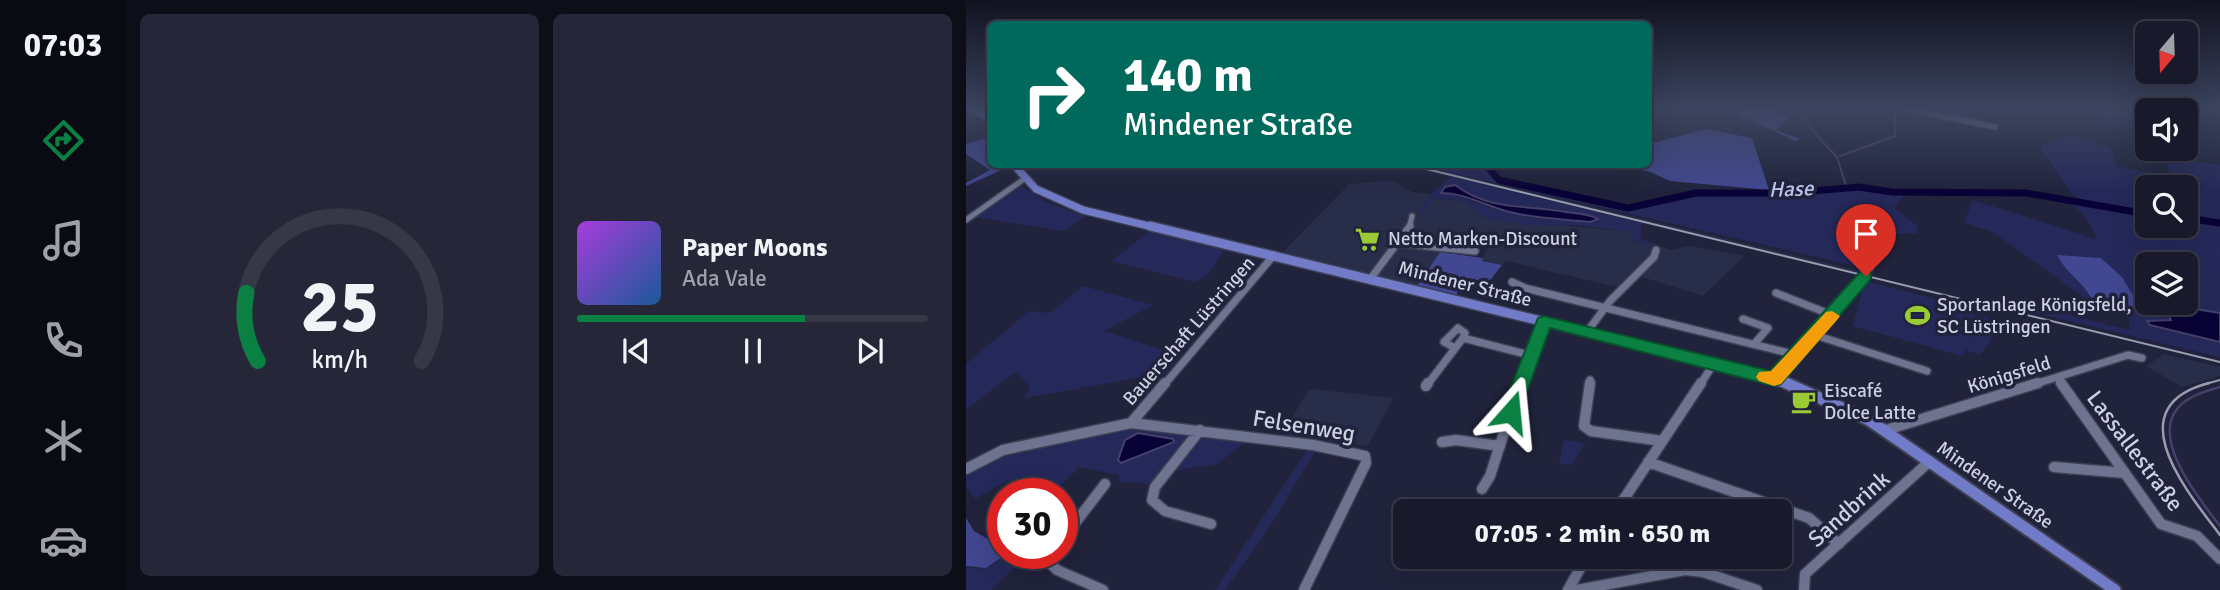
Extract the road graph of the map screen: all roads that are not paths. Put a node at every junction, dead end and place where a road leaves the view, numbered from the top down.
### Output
1 (1016, 168) edge
2 (1024, 179) junction
3 (1412, 216) dead end
4 (966, 220) edge
5 (1397, 243) junction
6 (1656, 250) dead end
7 (1475, 251) dead end
8 (1275, 255) junction
9 (1869, 269) dead end
10 (1371, 278) junction
11 (1512, 282) dead end
12 (1776, 293) dead end
13 (1604, 307) junction
14 (1832, 315) junction
15 (1743, 319) dead end
16 (1544, 321) junction
17 (1587, 332) junction
18 (1815, 335) junction
19 (1754, 344) junction
20 (1529, 355) junction
21 (1797, 355) junction
22 (2142, 358) dead end
23 (1714, 363) junction
24 (1927, 371) dead end
25 (2058, 378) junction
26 (1774, 379) junction
27 (1590, 380) dead end
28 (1426, 386) dead end
29 (1131, 423) junction
30 (1200, 430) junction
31 (1886, 430) junction
32 (1662, 441) junction
33 (1442, 442) dead end
34 (1500, 446) junction
35 (1930, 461) junction
36 (1648, 462) junction
37 (2054, 467) dead end
38 (966, 469) edge
39 (2125, 473) junction
40 (1105, 484) dead end
41 (1482, 489) dead end
42 (1624, 499) edge
43 (1078, 519) edge
44 (1212, 524) dead end
45 (1839, 544) junction
46 (2220, 559) edge
47 (1057, 569) edge
48 (1580, 569) edge
49 (1103, 590) edge
50 (1304, 590) edge
51 (1568, 590) edge
52 (1577, 590) edge
53 (1757, 590) edge
54 (1804, 590) edge
55 (2115, 590) edge

1 - 2 main road, Mindener Straße
2 - 4 street
2 - 8 main road, Mindener Straße
3 - 5 street
5 - 7 street
5 - 10 street
6 - 13 street
8 - 10 main road, Mindener Straße
8 - 29 street, Bauerschaft Lüstringen
9 - 14 street
10 - 16 main road, Mindener Straße
11 - 13 street
12 - 14 street
13 - 17 street
13 - 19 street
14 - 18 street
15 - 19 street
16 - 17 main road, Mindener Straße
16 - 20 street
17 - 23 main road, Mindener Straße
18 - 21 street
18 - 24 street
19 - 21 street
20 - 28 street
20 - 34 street
21 - 26 street
22 - 25 street, Königsfeld
23 - 26 main road, Mindener Straße
23 - 32 street
25 - 31 street, Königsfeld
25 - 39 street, Lassallestraße
26 - 31 main road, Mindener Straße
27 - 32 street
29 - 30 street, Felsenweg
29 - 38 street, Bauerschaft Lüstringen
30 - 44 street
30 - 50 street, Felsenweg
31 - 35 main road, Mindener Straße
32 - 36 street
33 - 34 street
34 - 41 street
35 - 45 street, Sandbrink
35 - 55 main road, Mindener Straße
36 - 42 street
36 - 45 street
37 - 39 street
39 - 46 street, Lassallestraße
40 - 43 street
45 - 54 street, Sandbrink
47 - 49 street
48 - 51 street
52 - 53 street

